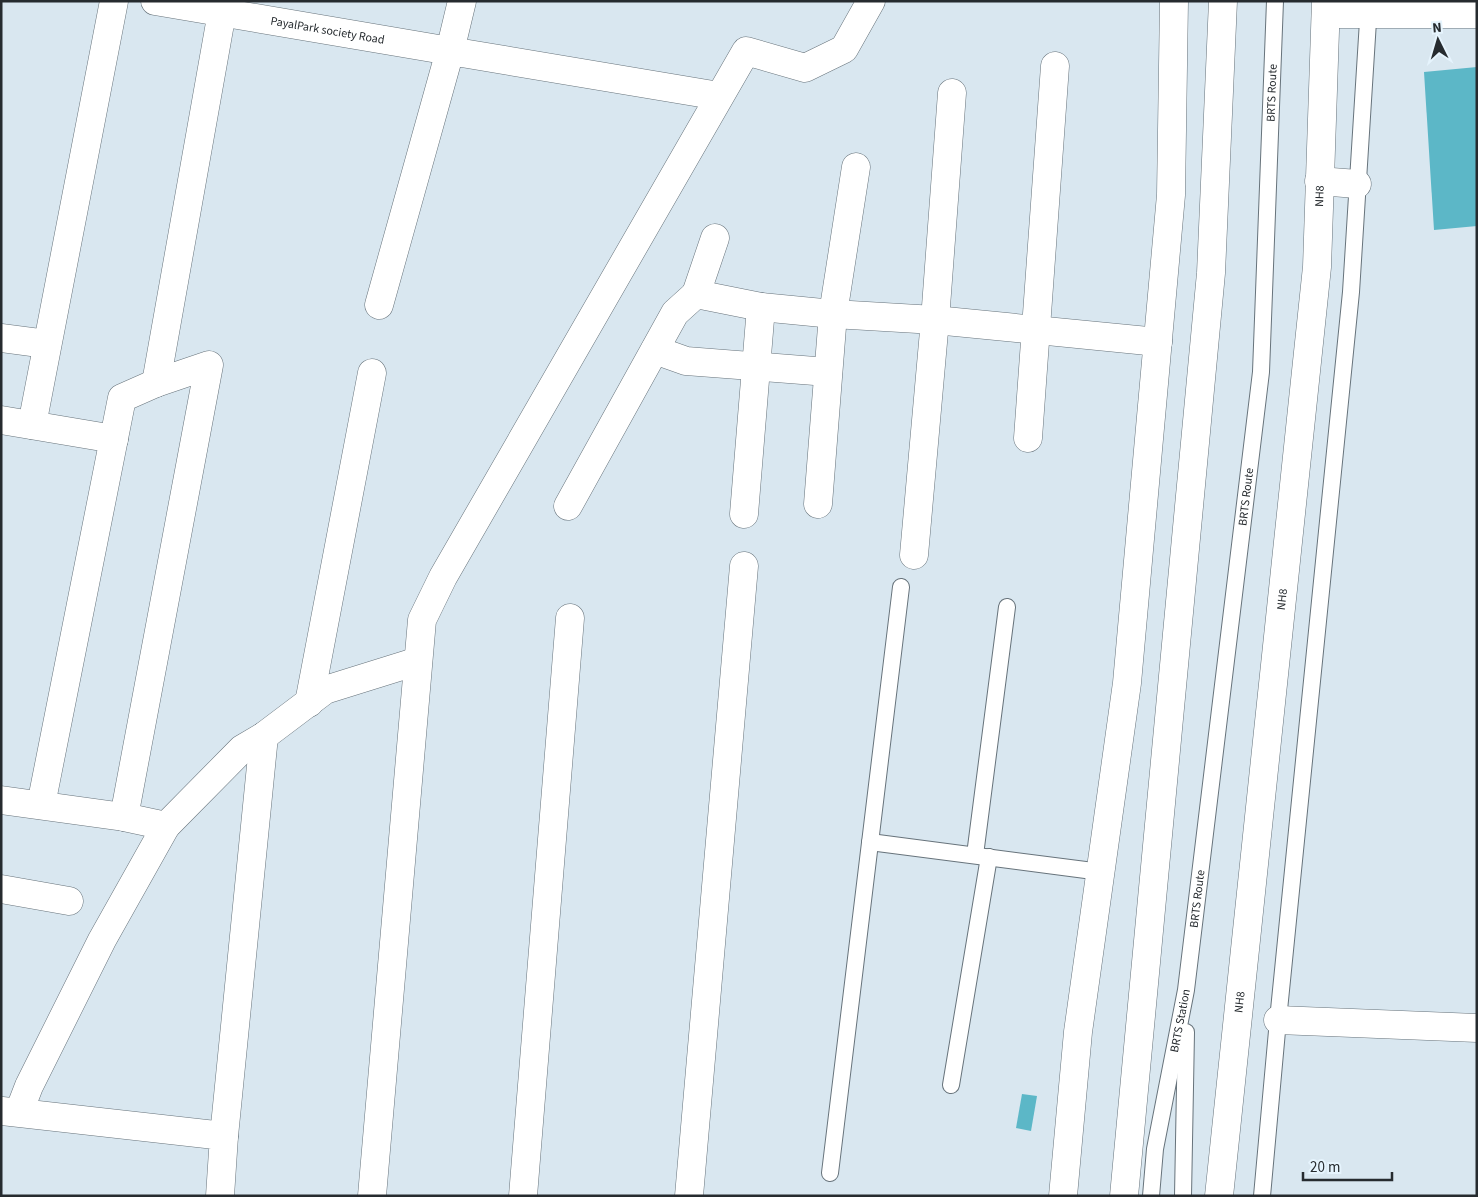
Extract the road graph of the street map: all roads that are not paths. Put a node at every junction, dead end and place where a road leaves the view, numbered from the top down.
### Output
1 (114, 1) edge
2 (155, 1) edge
3 (462, 1) edge
4 (871, 1) edge
5 (1174, 1) edge
6 (1223, 1) edge
7 (1275, 1) edge
8 (1326, 8) edge
9 (1369, 8) edge
10 (222, 12) junction
11 (1477, 14) edge
12 (450, 51) junction
13 (1055, 66) dead end
14 (952, 93) dead end
15 (719, 96) junction
16 (856, 167) dead end
17 (1320, 181) junction
18 (1357, 184) junction
19 (715, 238) dead end
20 (696, 294) junction
21 (379, 305) dead end
22 (761, 307) junction
23 (833, 314) junction
24 (935, 320) junction
25 (1037, 330) junction
26 (1, 338) edge
27 (1158, 342) junction
28 (47, 344) junction
29 (655, 350) junction
30 (756, 366) junction
31 (828, 372) junction
32 (372, 373) dead end
33 (156, 383) junction
34 (1, 420) edge
35 (32, 425) junction
36 (1028, 438) dead end
37 (114, 439) junction
38 (818, 504) dead end
39 (568, 506) dead end
40 (744, 514) dead end
41 (914, 555) dead end
42 (744, 566) dead end
43 (901, 587) dead end
44 (1008, 607) dead end
45 (570, 618) dead end
46 (418, 661) junction
47 (309, 703) junction
48 (264, 736) junction
49 (1, 800) edge
50 (41, 805) junction
51 (124, 817) junction
52 (166, 826) junction
53 (870, 842) junction
54 (982, 856) junction
55 (1101, 872) junction
56 (1, 889) edge
57 (69, 901) dead end
58 (1186, 990) junction
59 (1278, 1020) junction
60 (1477, 1028) edge
61 (951, 1085) dead end
62 (10, 1111) edge
63 (224, 1136) junction
64 (830, 1173) dead end
65 (220, 1196) edge
66 (372, 1196) edge
67 (523, 1196) edge
68 (689, 1196) edge
69 (1063, 1196) edge
70 (1124, 1196) edge
71 (1151, 1196) edge
72 (1183, 1196) edge
73 (1219, 1196) edge
74 (1262, 1196) edge

1 - 28 street
2 - 10 street, PayalPark society Road
3 - 12 street
4 - 15 street
5 - 27 street
6 - 70 street
7 - 58 lane, BRTS Route
8 - 9 street
8 - 17 street, NH8
9 - 11 street
9 - 18 lane
10 - 12 street, PayalPark society Road
10 - 33 street
12 - 15 street, PayalPark society Road
12 - 21 street
13 - 25 street
14 - 24 street
15 - 46 street
16 - 23 street
17 - 18 street
17 - 73 street, NH8
18 - 59 lane
19 - 20 street
20 - 22 street
20 - 29 street
22 - 23 street
22 - 30 street
23 - 24 street
23 - 31 street
24 - 25 street
24 - 41 street
25 - 27 street
25 - 36 street
26 - 28 street
27 - 55 street
28 - 35 street
29 - 30 street
29 - 39 street
30 - 31 street
30 - 40 street
31 - 38 street
32 - 47 street
33 - 37 street
33 - 51 street
34 - 35 street
35 - 37 street
37 - 50 street
42 - 68 street
43 - 53 lane
44 - 54 lane
45 - 67 street
46 - 47 street
46 - 66 street
47 - 48 street
48 - 52 street
48 - 63 street
49 - 50 street
50 - 51 street
51 - 52 street
52 - 62 street
53 - 54 lane
53 - 64 lane
54 - 55 lane
54 - 61 lane
55 - 69 street
56 - 57 street
58 - 71 lane, BRTS Station
58 - 72 lane, BRTS Station
59 - 60 street
59 - 74 lane
62 - 63 street
63 - 65 street

